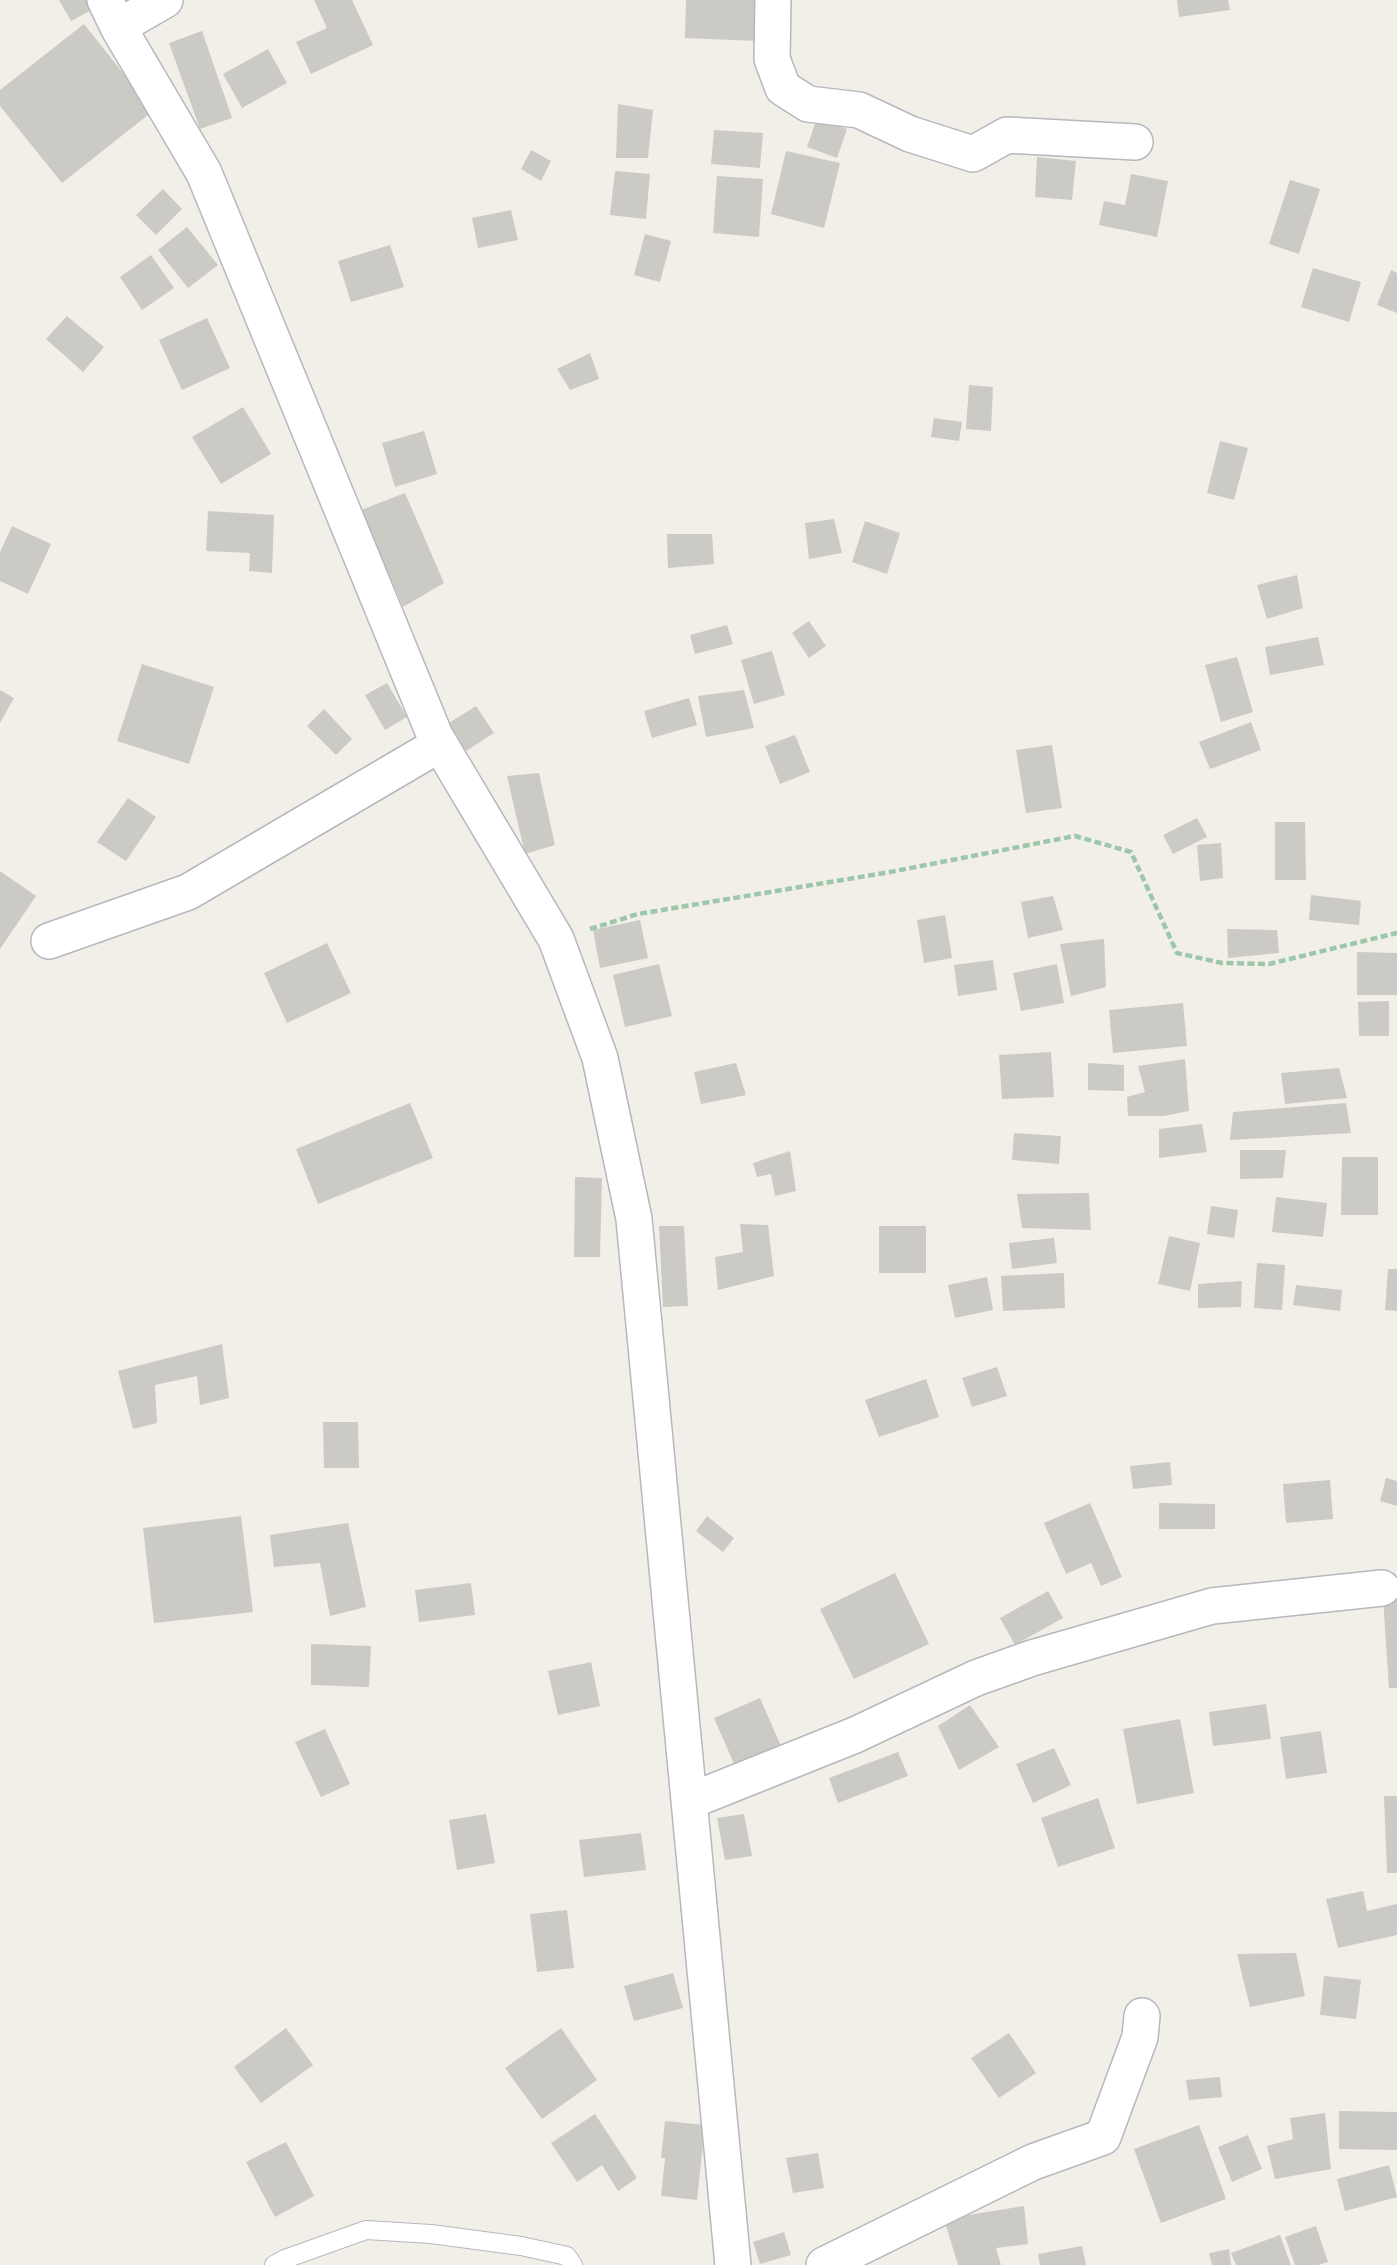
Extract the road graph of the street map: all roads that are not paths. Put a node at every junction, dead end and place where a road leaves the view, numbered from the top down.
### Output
1 (165, 0) edge
2 (774, 0) edge
3 (112, 14) edge
4 (1135, 142) dead end
5 (440, 744) junction
6 (48, 941) dead end
7 (1382, 1588) dead end
8 (690, 1801) junction
9 (1142, 2016) dead end
10 (274, 2265) edge
11 (573, 2265) edge
12 (733, 2265) edge
13 (824, 2265) edge

1 - 3 street
2 - 4 street
3 - 5 street
5 - 6 street
5 - 8 street
7 - 8 street
8 - 12 street
9 - 13 street
10 - 11 lane

